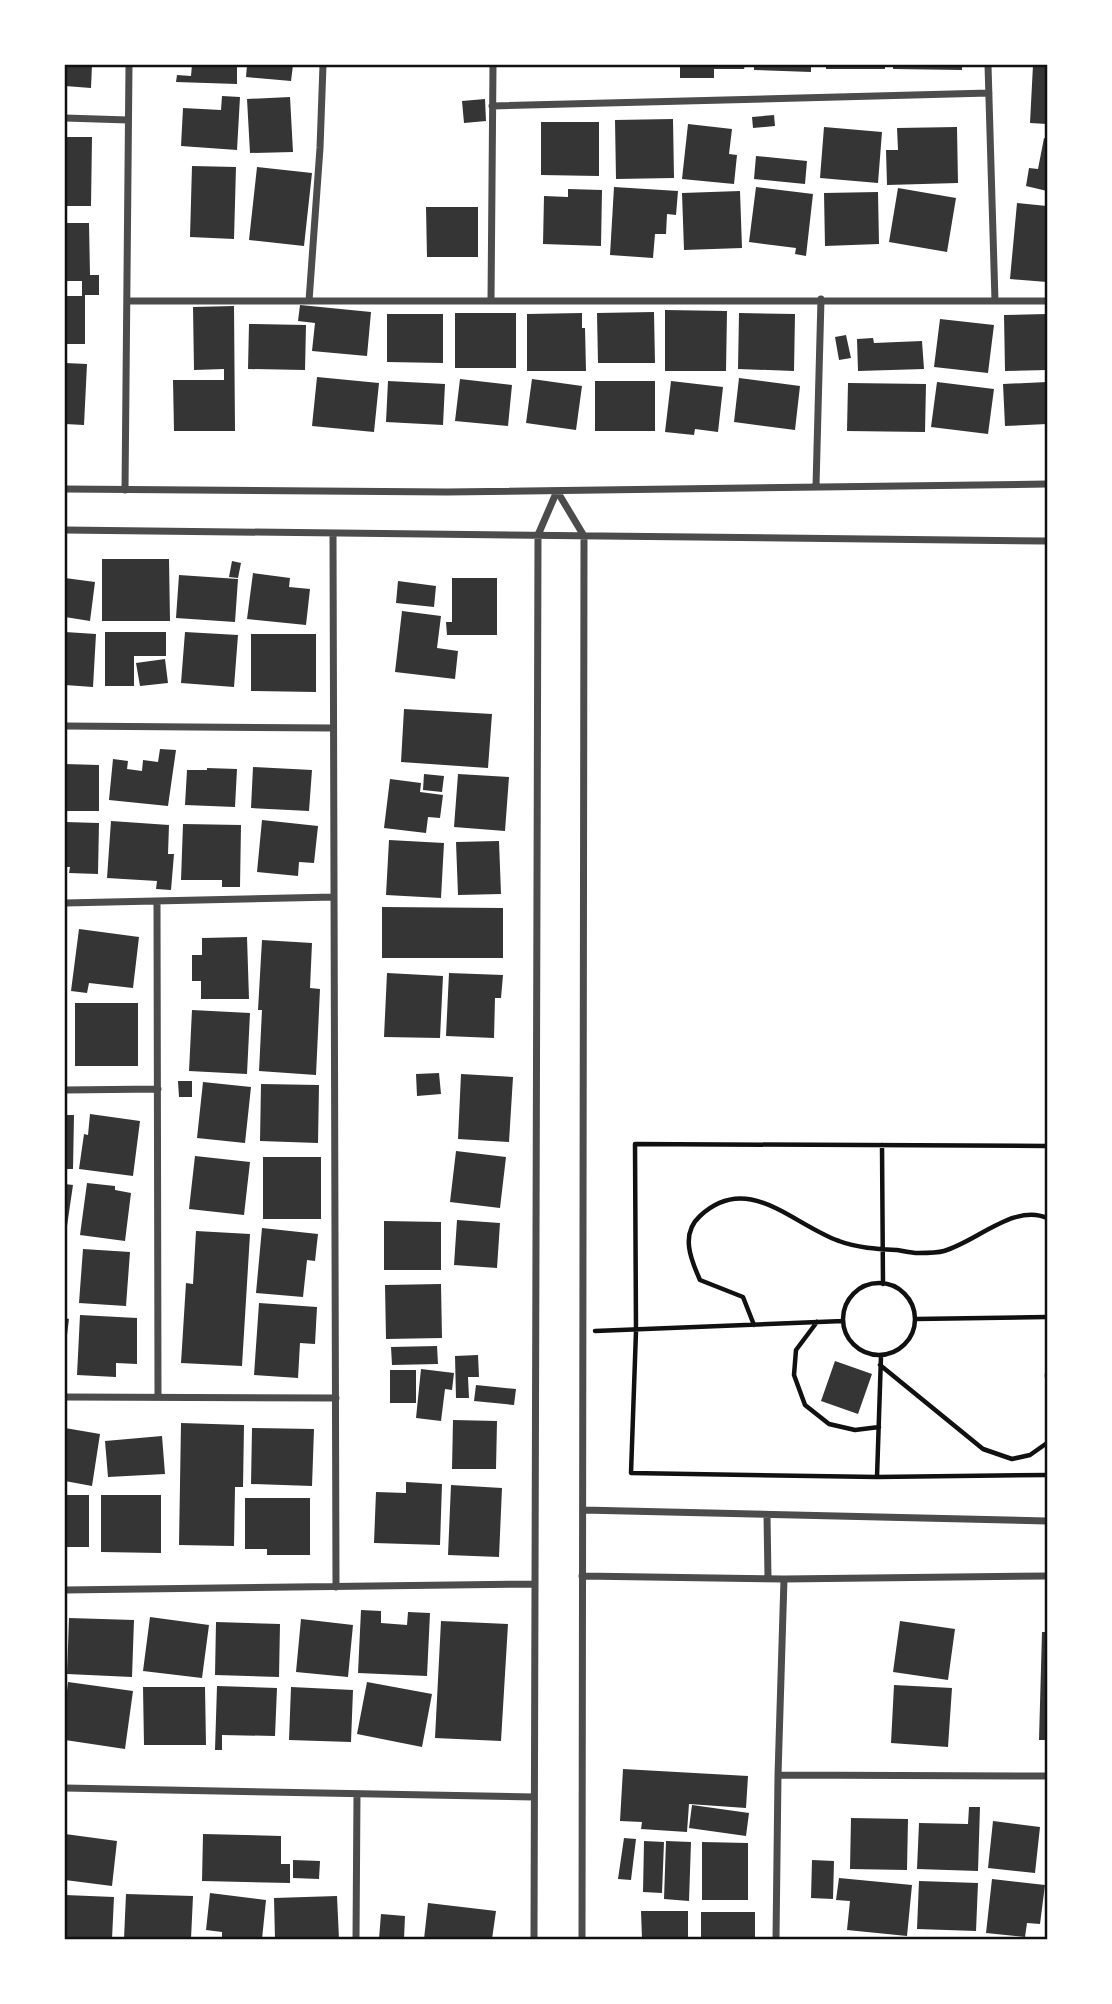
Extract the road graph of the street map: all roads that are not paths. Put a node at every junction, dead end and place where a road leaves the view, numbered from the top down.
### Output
1 (129, 65) edge
2 (323, 65) edge
3 (493, 65) edge
4 (988, 65) edge
5 (989, 93) junction
6 (492, 106) junction
7 (65, 118) edge
8 (128, 120) junction
9 (821, 299) junction
10 (127, 301) junction
11 (309, 301) junction
12 (491, 301) junction
13 (995, 301) junction
14 (1047, 301) edge
15 (1047, 484) edge
16 (816, 486) junction
17 (65, 489) edge
18 (125, 490) junction
19 (557, 491) junction
20 (65, 530) edge
21 (333, 533) junction
22 (538, 535) junction
23 (584, 536) junction
24 (1047, 541) edge
25 (65, 726) edge
26 (333, 728) junction
27 (334, 897) junction
28 (157, 901) junction
29 (65, 903) edge
30 (158, 1089) junction
31 (65, 1090) edge
32 (158, 1397) junction
33 (65, 1398) edge
34 (335, 1398) junction
35 (583, 1510) junction
36 (767, 1515) junction
37 (1047, 1521) edge
38 (582, 1576) junction
39 (1047, 1576) edge
40 (768, 1578) junction
41 (785, 1579) junction
42 (535, 1584) junction
43 (336, 1587) junction
44 (65, 1590) edge
45 (778, 1775) junction
46 (1047, 1776) edge
47 (65, 1788) edge
48 (357, 1794) junction
49 (534, 1797) junction
50 (356, 1939) edge
51 (534, 1939) edge
52 (582, 1939) edge
53 (776, 1939) edge

1 - 8 street
2 - 11 street
3 - 6 street
4 - 5 street
5 - 6 street
5 - 13 street
6 - 12 street
7 - 8 street
8 - 10 street
9 - 12 street
9 - 13 street
9 - 16 street
10 - 11 street
10 - 18 street
11 - 12 street
13 - 14 street
15 - 16 street
16 - 19 street
17 - 18 street
18 - 19 street
19 - 22 street
19 - 23 street
20 - 21 street
21 - 22 street
21 - 26 street
22 - 23 street
22 - 42 street
23 - 24 street
23 - 35 street
25 - 26 street
26 - 27 street
27 - 28 street
27 - 34 street
28 - 29 street
28 - 30 street
30 - 31 street
30 - 32 street
32 - 33 street
32 - 34 street
34 - 43 street
35 - 36 street
35 - 38 street
36 - 37 street
36 - 40 street
38 - 40 street
38 - 52 street
39 - 41 street
40 - 41 street
41 - 45 street
42 - 43 street
42 - 49 street
43 - 44 street
45 - 46 street
45 - 53 street
47 - 48 street
48 - 49 street
48 - 50 street
49 - 51 street

